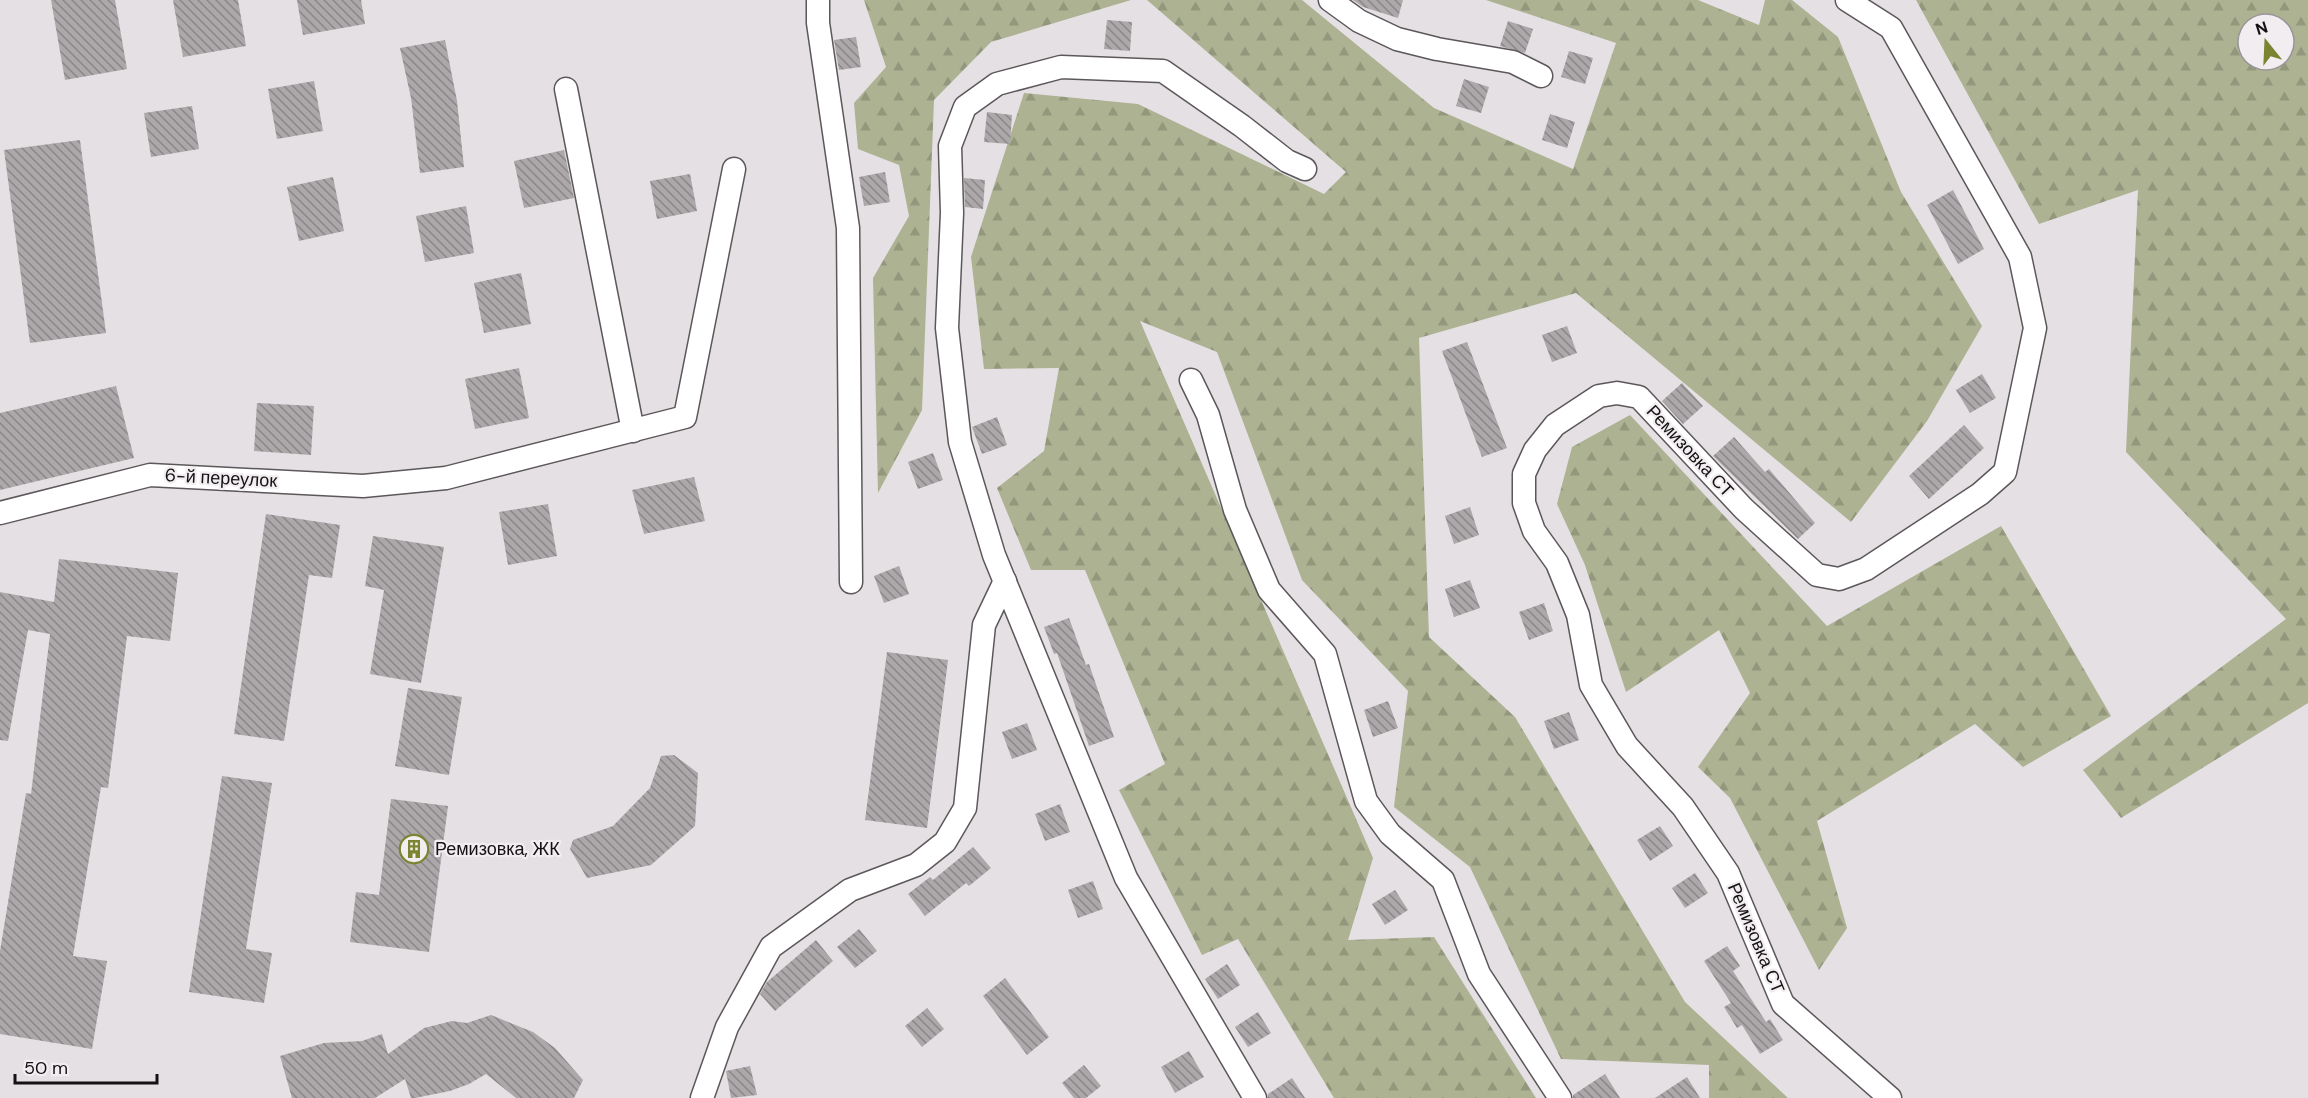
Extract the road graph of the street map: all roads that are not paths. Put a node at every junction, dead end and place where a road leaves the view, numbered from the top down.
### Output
1 (818, 0) edge
2 (1330, 0) edge
3 (1847, 0) edge
4 (1541, 76) dead end
5 (566, 88) dead end
6 (734, 169) dead end
7 (1305, 169) dead end
8 (1191, 380) dead end
9 (633, 431) junction
10 (0, 513) edge
11 (1005, 581) junction
12 (851, 582) dead end
13 (702, 1098) edge
14 (1255, 1098) edge
15 (1560, 1098) edge
16 (1890, 1098) edge

1 - 12 street
2 - 4 street
3 - 16 street, Ремизовка СТ
5 - 9 street
6 - 9 street, 6-й переулок
7 - 11 street
8 - 15 street
9 - 10 street, 6-й переулок
11 - 13 street
11 - 14 street

